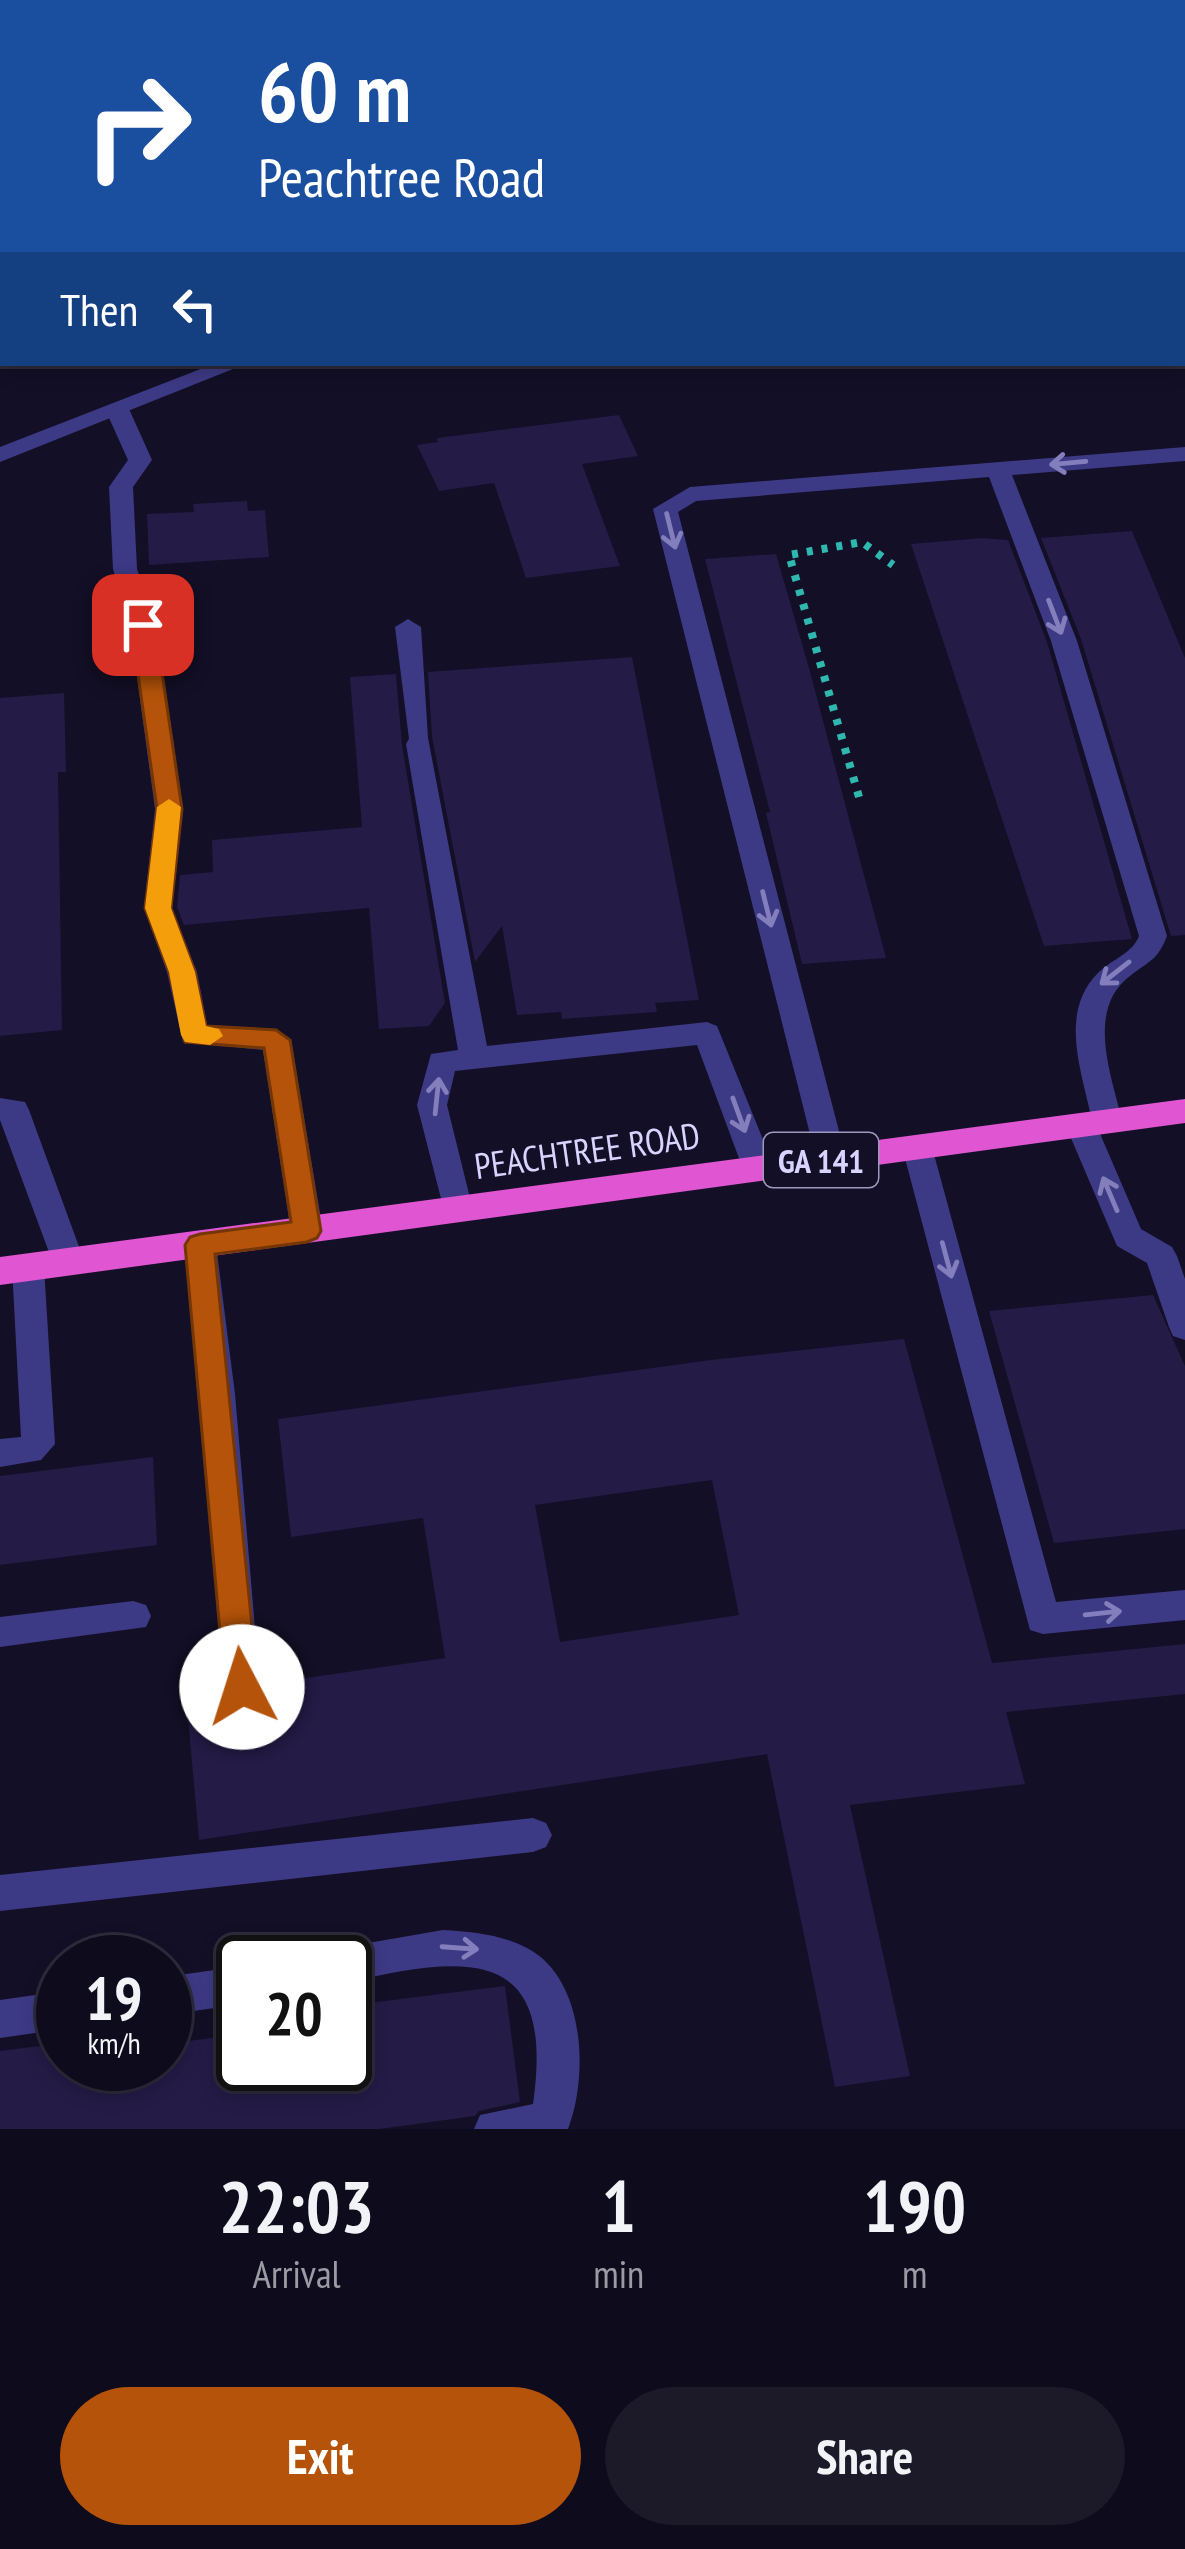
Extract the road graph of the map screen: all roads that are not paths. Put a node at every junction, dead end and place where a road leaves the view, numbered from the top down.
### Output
1 (229, 366) edge
2 (117, 409) junction
3 (1185, 454) edge
4 (0, 455) edge
5 (998, 469) junction
6 (408, 627) dead end
7 (474, 1058) junction
8 (0, 1109) edge
9 (1185, 1111) edge
10 (1094, 1123) junction
11 (917, 1147) junction
12 (831, 1158) junction
13 (759, 1169) junction
14 (457, 1210) junction
15 (307, 1231) junction
16 (200, 1245) junction
17 (70, 1264) junction
18 (14, 1269) edge
19 (1185, 1327) edge
20 (0, 1453) edge
21 (1185, 1605) edge
22 (133, 1616) dead end
23 (0, 1632) edge
24 (242, 1687) dead end
25 (533, 1835) dead end
26 (0, 1893) edge
27 (372, 1960) edge
28 (36, 2014) edge
29 (0, 2019) edge
30 (494, 2129) edge

1 - 2 street
2 - 4 street
2 - 15 street
3 -> 5 street
5 -> 10 street
5 -> 12 street
6 - 7 street
7 -> 13 street
14 -> 7 street
8 - 17 street
9 - 10 highway, PEACHTREE ROAD / GA 141
10 - 11 highway, PEACHTREE ROAD / GA 141
19 -> 10 street
11 - 12 highway, PEACHTREE ROAD / GA 141
11 -> 21 street
12 - 13 highway, PEACHTREE ROAD / GA 141
13 - 14 highway, PEACHTREE ROAD / GA 141
14 - 15 highway, PEACHTREE ROAD / GA 141
15 - 16 highway, PEACHTREE ROAD / GA 141
16 - 17 highway, PEACHTREE ROAD / GA 141
16 - 24 street
17 - 18 highway, PEACHTREE ROAD / GA 141
18 - 20 street
22 - 23 street
25 - 26 street
27 -> 30 street
28 - 29 street

